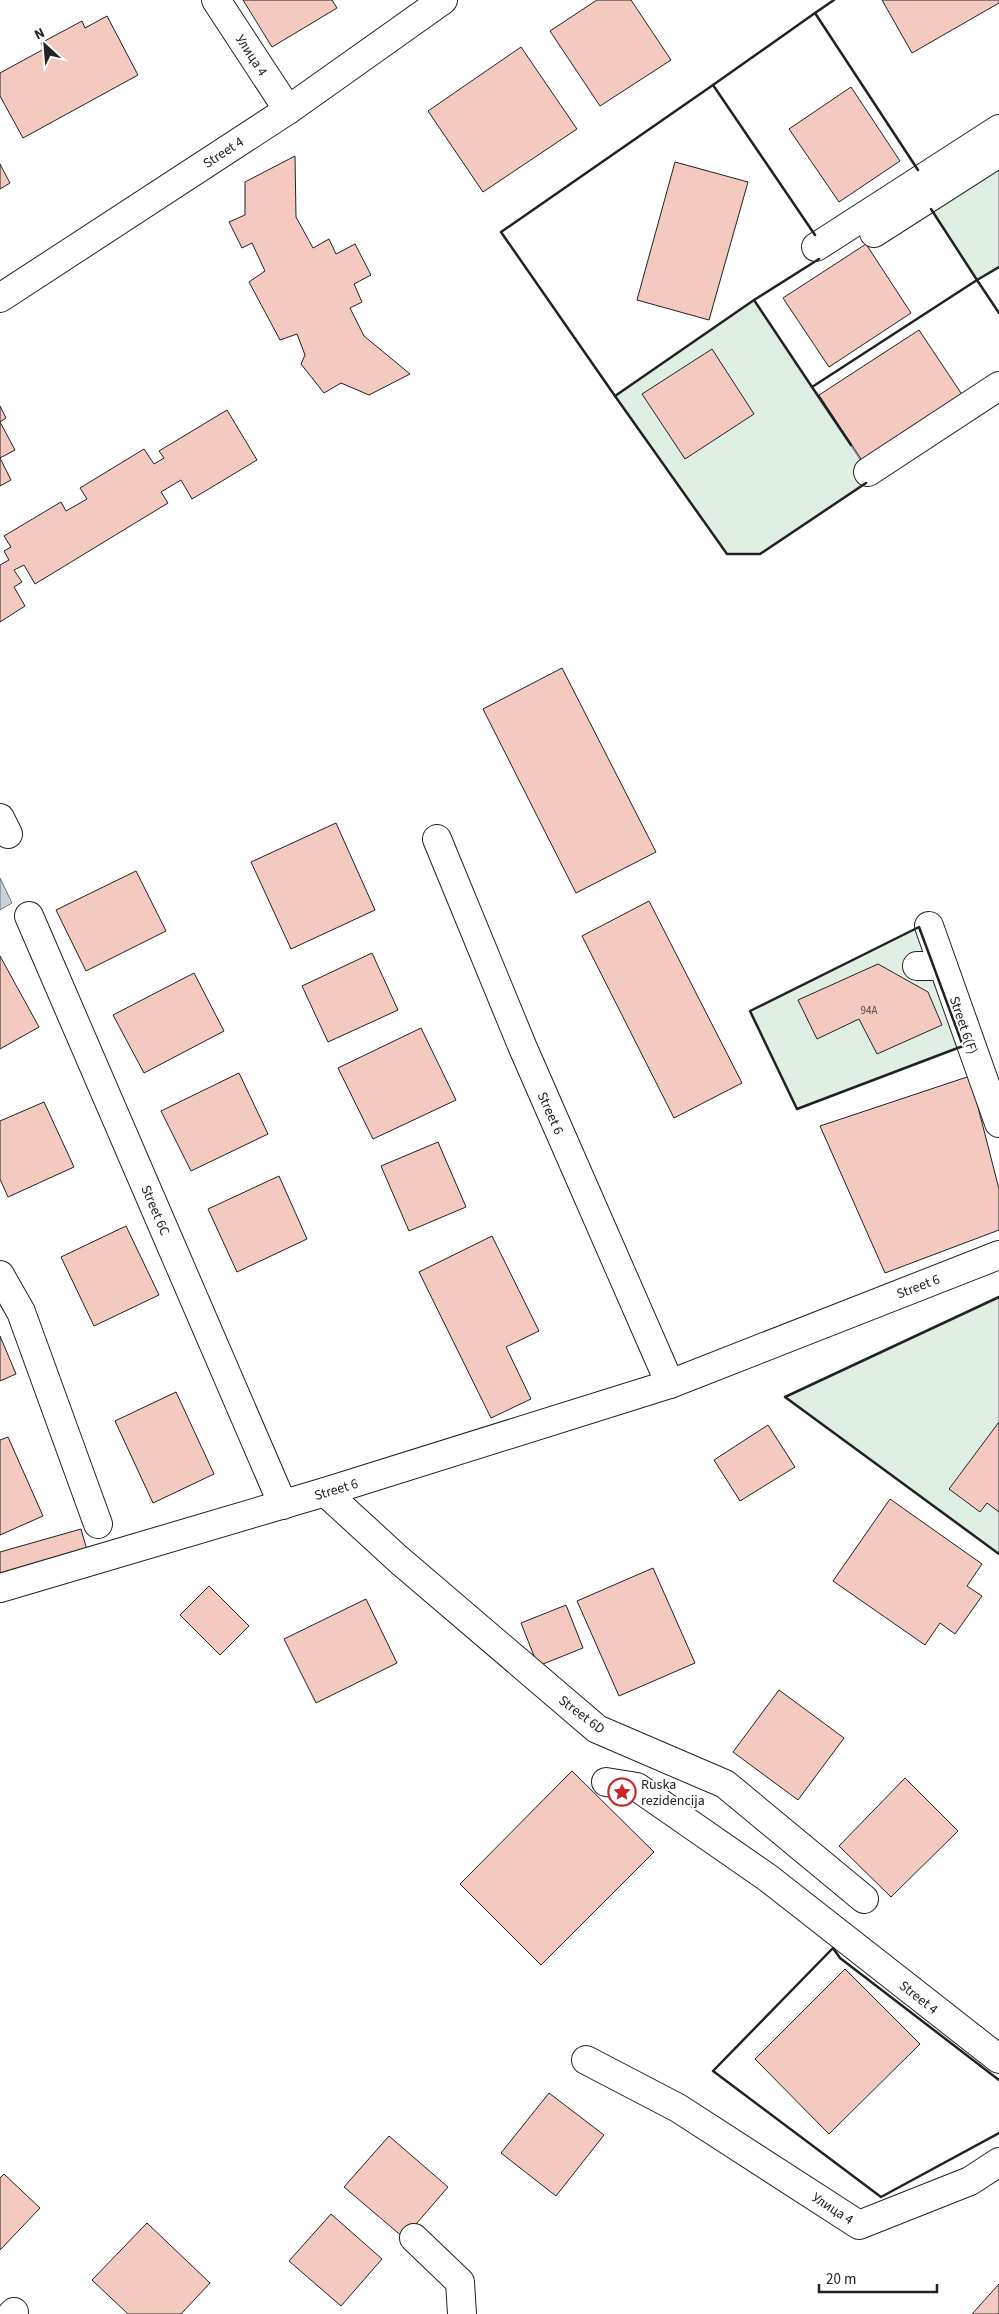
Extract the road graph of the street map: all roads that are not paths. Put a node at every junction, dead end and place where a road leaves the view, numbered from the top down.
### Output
1 (216, 0) edge
2 (443, 0) edge
3 (288, 110) junction
4 (999, 129) edge
5 (999, 153) edge
6 (874, 233) dead end
7 (816, 247) dead end
8 (0, 298) edge
9 (999, 386) edge
10 (868, 472) dead end
11 (437, 839) dead end
12 (29, 916) dead end
13 (929, 926) dead end
14 (999, 1123) edge
15 (999, 1255) edge
16 (0, 1275) edge
17 (670, 1384) junction
18 (324, 1492) junction
19 (283, 1505) junction
20 (98, 1524) dead end
21 (0, 1588) edge
22 (606, 1782) dead end
23 (864, 1899) dead end
24 (999, 2059) edge
25 (586, 2060) dead end
26 (999, 2162) edge
27 (414, 2238) dead end
28 (463, 2312) edge

1 - 3 street, Улица 4
2 - 3 street, Street 4
3 - 8 street, Street 4
4 - 7 street
5 - 6 street
9 - 10 street
11 - 17 street, Street 6
12 - 19 street, Street 6C
13 - 14 street, Street 6(F)
15 - 17 street, Street 6
16 - 20 street
17 - 18 street, Street 6
18 - 19 street, Street 6
18 - 23 street, Street 6D
19 - 21 street, Street 6
22 - 24 street, Street 4
25 - 26 street, Улица 4
27 - 28 street

